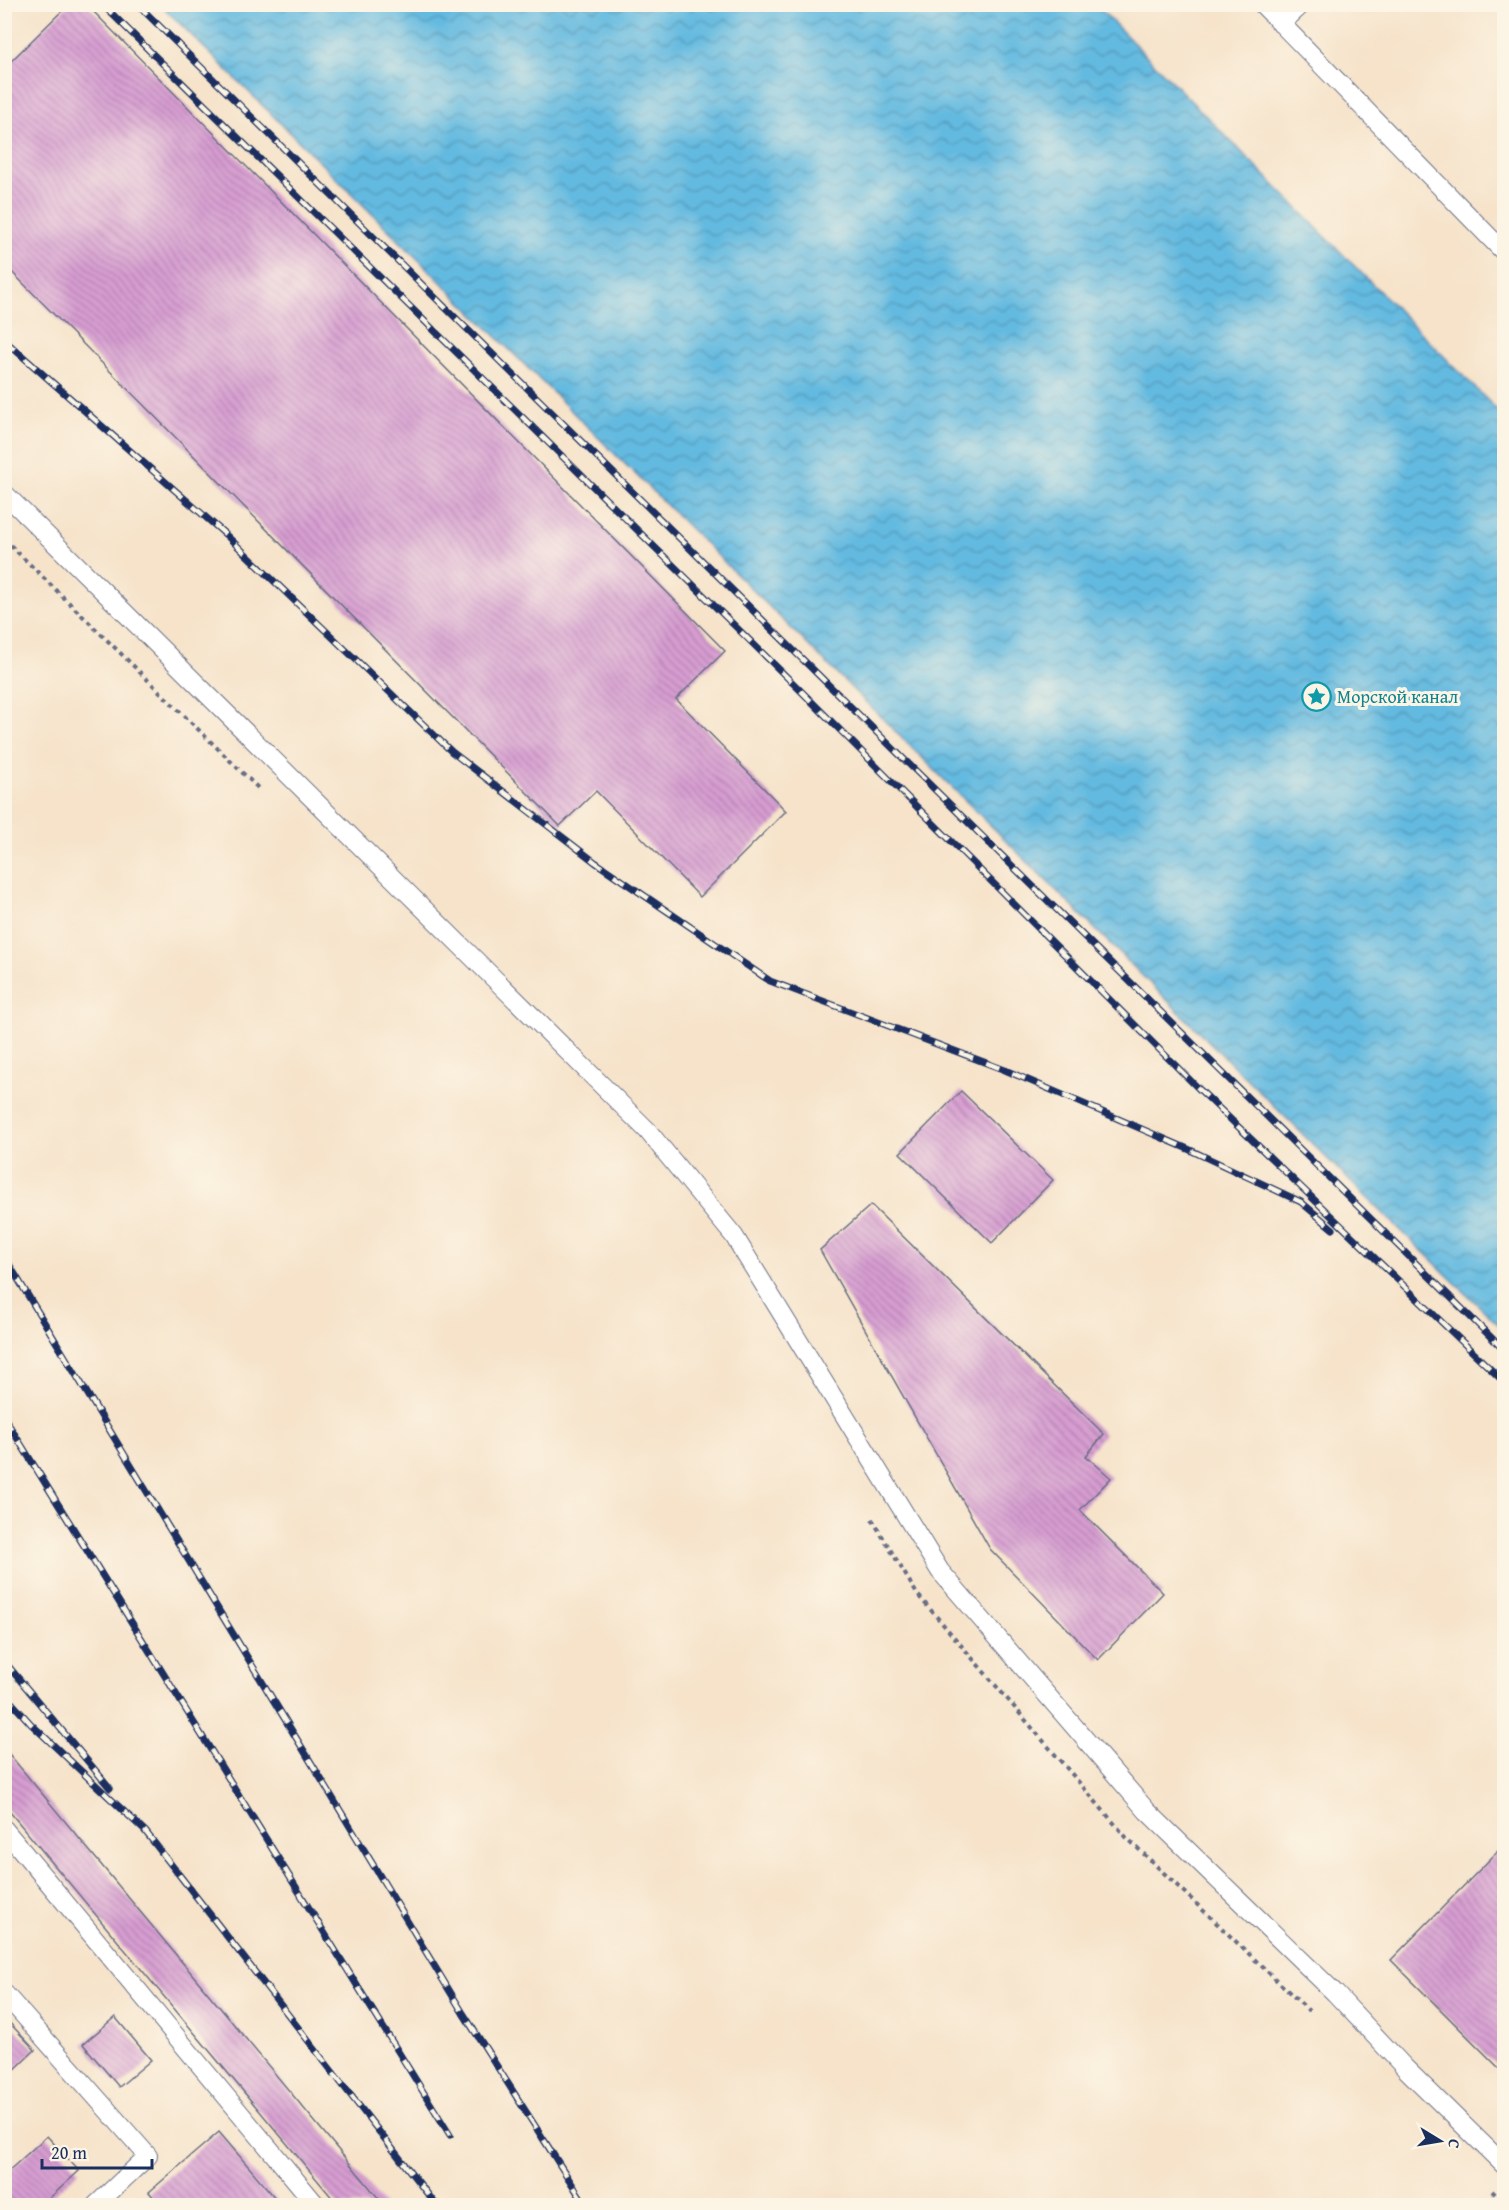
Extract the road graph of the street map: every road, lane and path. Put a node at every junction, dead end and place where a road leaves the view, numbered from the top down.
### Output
1 (1262, 4) edge
2 (1302, 4) edge
3 (1281, 24) junction
4 (1504, 252) edge
5 (4, 493) edge
6 (4, 539) edge
7 (267, 797) dead end
8 (868, 1512) dead end
9 (4, 1829) edge
10 (4, 1993) edge
11 (1315, 2016) dead end
12 (1504, 2165) edge
13 (1488, 2187) dead end
14 (1504, 2203) edge
15 (95, 2205) edge
16 (317, 2205) edge

1 - 3 lane
2 - 3 lane
3 - 4 lane
5 - 12 lane
6 - 7 path
8 - 11 path
9 - 16 lane
10 - 15 lane
13 - 14 path

